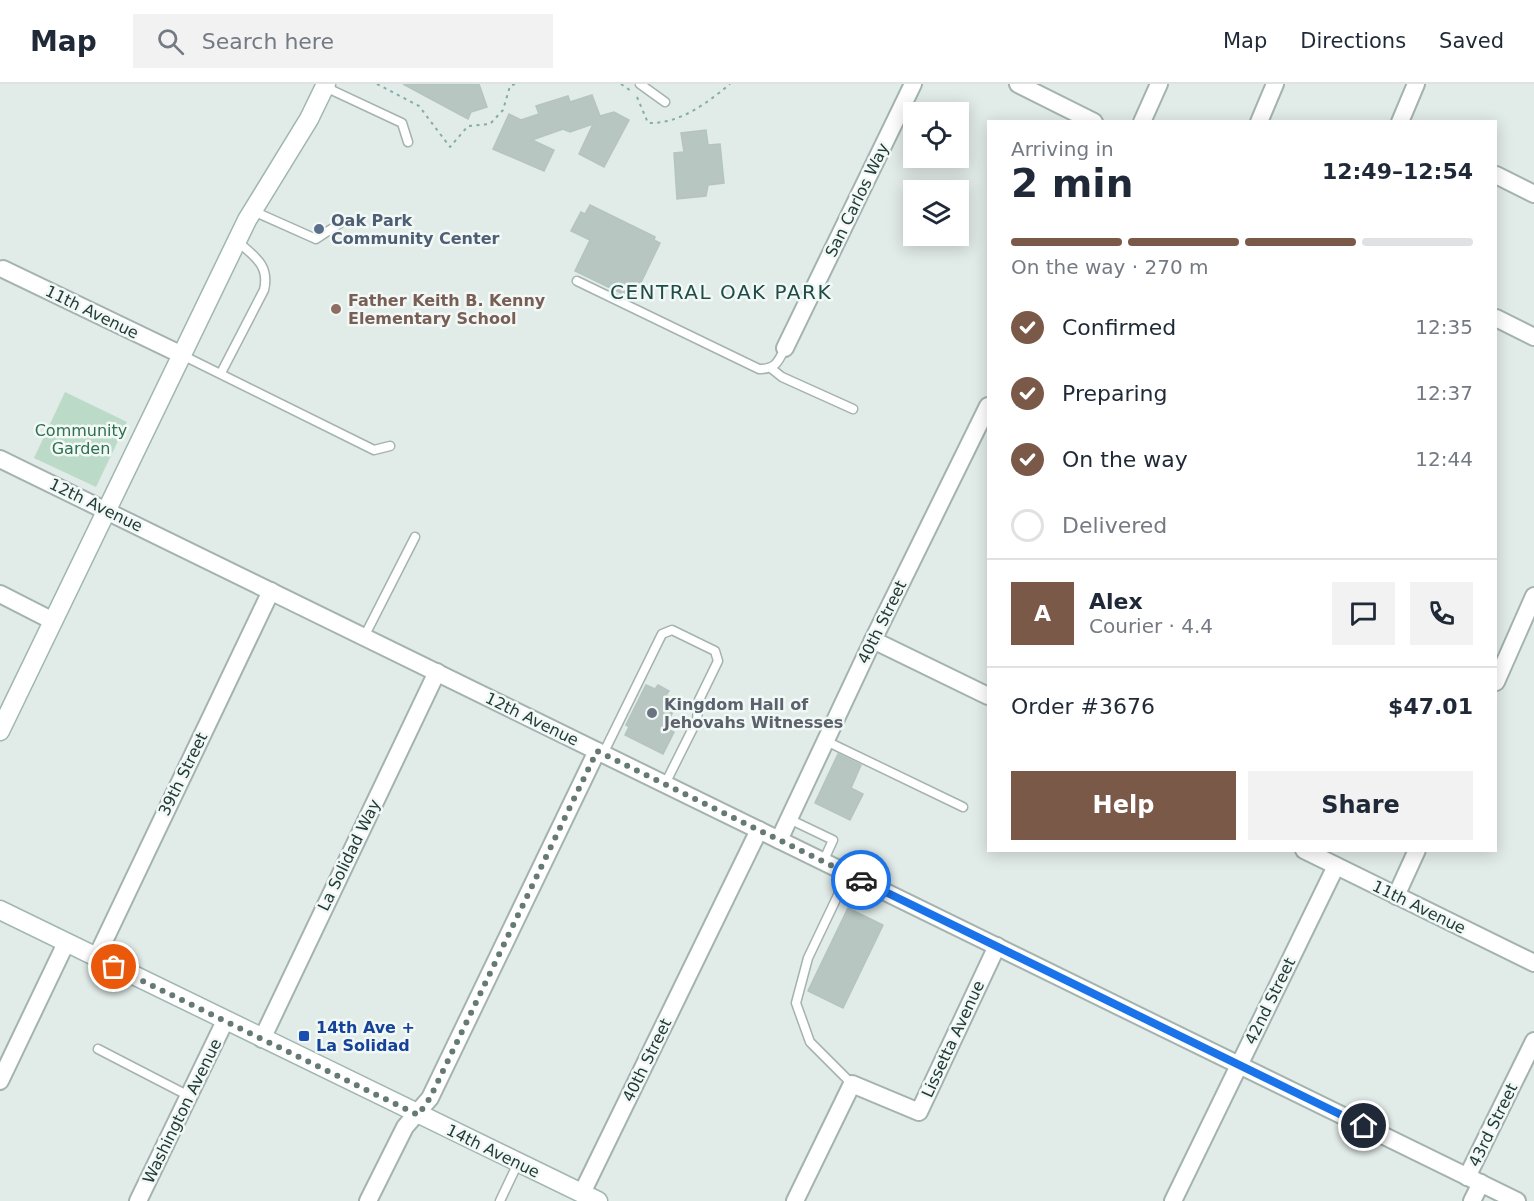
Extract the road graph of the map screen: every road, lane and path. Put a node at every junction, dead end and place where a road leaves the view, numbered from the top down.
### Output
1 (377, 84) edge
2 (515, 84) edge
3 (640, 84) edge
4 (913, 84) edge
5 (1017, 84) edge
6 (1160, 84) edge
7 (1275, 84) edge
8 (1416, 84) edge
9 (326, 85) edge
10 (510, 85) edge
11 (665, 102) dead end
12 (1090, 120) edge
13 (1143, 120) edge
14 (1260, 120) edge
15 (1401, 120) edge
16 (408, 142) dead end
17 (1497, 176) edge
18 (1534, 194) edge
19 (253, 211) junction
20 (339, 224) dead end
21 (237, 241) junction
22 (3, 268) dead end
23 (577, 281) dead end
24 (1497, 318) edge
25 (1534, 337) edge
26 (785, 348) joint
27 (182, 354) junction
28 (772, 369) junction
29 (221, 373) junction
30 (987, 408) edge
31 (853, 410) dead end
32 (390, 446) dead end
33 (0, 459) edge
34 (106, 511) junction
35 (415, 537) dead end
36 (271, 591) junction
37 (0, 594) edge
38 (1534, 596) edge
39 (53, 621) junction
40 (364, 637) junction
41 (873, 640) junction
42 (437, 672) junction
43 (1497, 680) edge
44 (987, 696) edge
45 (0, 731) edge
46 (826, 741) junction
47 (600, 752) junction
48 (665, 784) junction
49 (963, 807) dead end
50 (789, 819) junction
51 (759, 830) junction
52 (779, 840) junction
53 (1308, 852) edge
54 (1416, 852) edge
55 (823, 861) junction
56 (1335, 866) junction
57 (848, 874) junction
58 (1396, 896) junction
59 (0, 910) edge
60 (66, 943) junction
61 (997, 946) junction
62 (96, 958) junction
63 (1534, 963) edge
64 (225, 1021) junction
65 (262, 1039) junction
66 (1534, 1041) edge
67 (98, 1049) dead end
68 (1239, 1065) junction
69 (0, 1081) edge
70 (852, 1084) junction
71 (189, 1096) junction
72 (418, 1115) junction
73 (518, 1163) junction
74 (1474, 1180) junction
75 (590, 1197) edge
76 (138, 1201) edge
77 (368, 1201) edge
78 (500, 1201) edge
79 (795, 1201) edge
80 (1173, 1201) edge
81 (1472, 1201) edge
82 (1517, 1201) edge

1 - 10 path
2 - 10 path
3 - 11 lane
4 - 26 street, San Carlos Way
5 - 12 street
6 - 13 street
7 - 14 street
8 - 15 street
9 - 16 lane
9 - 19 street
17 - 18 street
19 - 20 lane
19 - 21 street
21 - 27 street
21 - 29 lane
22 - 27 street, 11th Avenue
23 - 28 lane
24 - 25 street
26 - 28 lane
27 - 29 lane
27 - 34 street
28 - 31 lane
29 - 32 lane
30 - 41 street, 40th Street
33 - 34 street, 12th Avenue
34 - 36 street, 12th Avenue
34 - 39 street
35 - 40 lane
36 - 40 street, 12th Avenue
36 - 62 street, 39th Street
37 - 39 street
38 - 43 street
39 - 45 street
40 - 42 street, 12th Avenue
41 - 44 street
41 - 46 street, 40th Street
42 - 47 street, 12th Avenue
42 - 65 street, La Solidad Way
46 - 49 lane
46 - 50 street, 40th Street
47 - 48 street, 12th Avenue
47 - 48 lane
47 - 72 street
48 - 51 street, 12th Avenue
50 - 52 street, 40th Street
50 - 55 lane
51 - 52 street, 12th Avenue
51 - 75 street, 40th Street
52 - 55 street, 12th Avenue
53 - 56 street, 11th Avenue
54 - 58 street
55 - 57 street, 12th Avenue
56 - 58 street, 11th Avenue
56 - 68 street, 42nd Street
57 - 61 street, 12th Avenue
57 - 70 lane
58 - 63 street, 11th Avenue
59 - 60 street, 14th Avenue
60 - 62 street, 14th Avenue
60 - 69 street
61 - 68 street, 12th Avenue
61 - 70 street, Lissetta Avenue
62 - 64 street, 14th Avenue
64 - 65 street, 14th Avenue
64 - 71 street, Washington Avenue
65 - 72 street, 14th Avenue
66 - 74 street, 43rd Street
67 - 71 lane
68 - 74 street, 12th Avenue
68 - 80 street, 42nd Street
70 - 79 street
71 - 76 street, Washington Avenue
72 - 73 street, 14th Avenue
72 - 77 street
73 - 75 street, 14th Avenue
73 - 78 lane
74 - 81 street, 43rd Street
74 - 82 street, 12th Avenue

